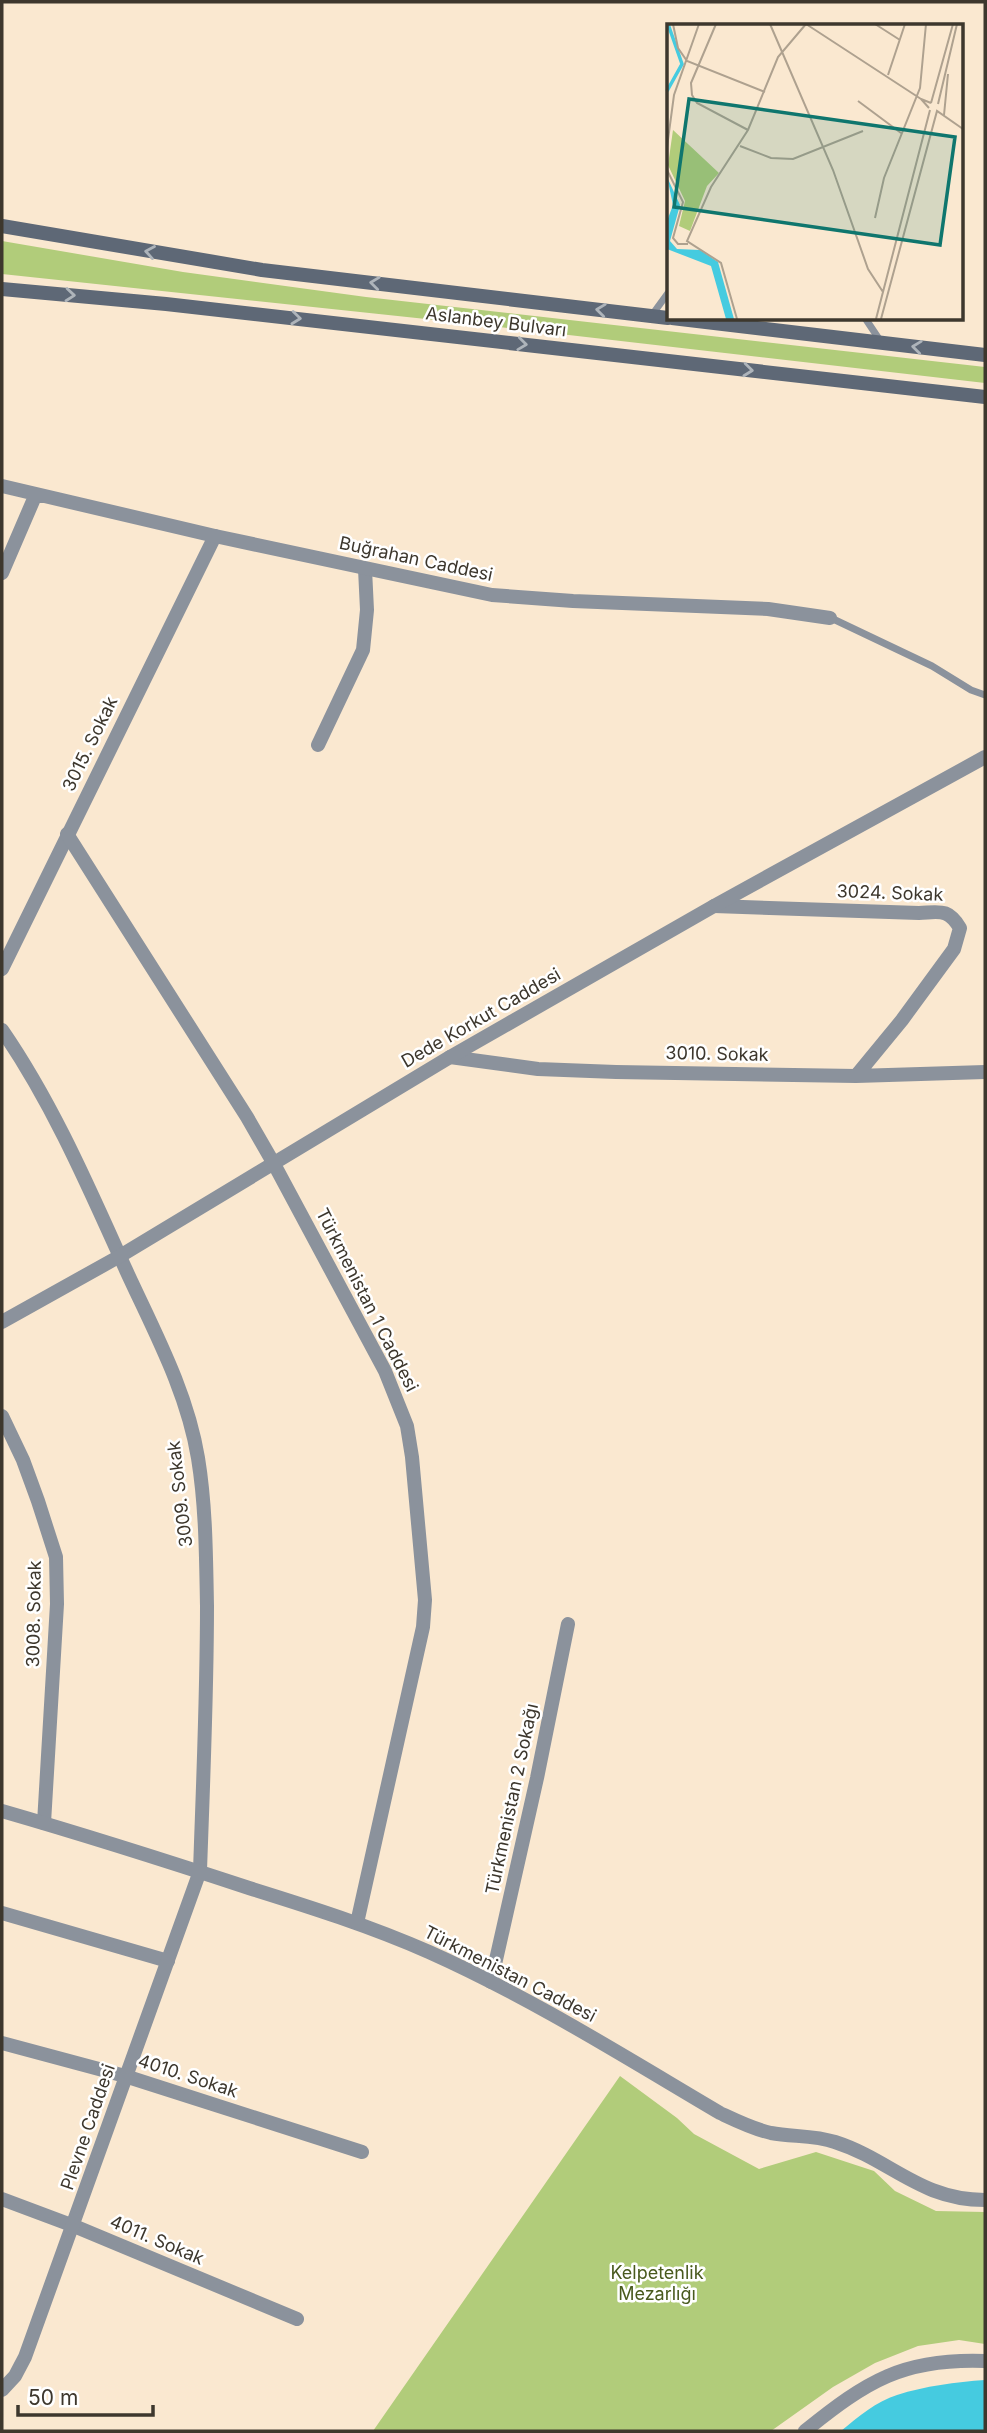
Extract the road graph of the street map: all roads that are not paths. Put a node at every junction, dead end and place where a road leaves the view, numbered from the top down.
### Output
1 (2, 226) edge
2 (2, 289) edge
3 (667, 294) edge
4 (651, 316) junction
5 (667, 318) edge
6 (688, 320) edge
7 (866, 320) edge
8 (882, 342) junction
9 (985, 355) edge
10 (985, 397) edge
11 (2, 486) edge
12 (36, 494) junction
13 (215, 536) junction
14 (365, 569) junction
15 (2, 573) edge
16 (830, 618) joint
17 (985, 695) edge
18 (318, 745) dead end
19 (985, 757) edge
20 (68, 834) junction
21 (714, 906) junction
22 (2, 970) edge
23 (2, 1030) edge
24 (450, 1057) junction
25 (985, 1072) edge
26 (856, 1076) junction
27 (274, 1164) junction
28 (120, 1256) junction
29 (2, 1322) edge
30 (2, 1416) edge
31 (568, 1624) dead end
32 (2, 1811) edge
33 (44, 1823) junction
34 (200, 1871) junction
35 (2, 1913) edge
36 (356, 1923) junction
37 (168, 1961) junction
38 (491, 1982) junction
39 (2, 2043) edge
40 (125, 2076) junction
41 (362, 2151) dead end
42 (2, 2199) edge
43 (985, 2200) edge
44 (74, 2226) junction
45 (297, 2319) dead end
46 (985, 2361) edge
47 (2, 2390) edge
48 (805, 2431) edge

4 -> 1 main road, Aslanbey Bulvarı
2 -> 10 main road, Aslanbey Bulvarı
3 - 4 lane
4 - 5 main road, Aslanbey Bulvarı
6 - 8 main road, Aslanbey Bulvarı
7 - 8 lane
9 -> 8 main road, Aslanbey Bulvarı
11 - 12 street, Buğrahan Caddesi
12 - 13 street, Buğrahan Caddesi
12 - 15 street
13 - 14 street, Buğrahan Caddesi
13 - 20 street, 3015. Sokak
14 - 16 street, Buğrahan Caddesi
14 - 18 street
16 - 17 lane
19 - 21 street, Dede Korkut Caddesi
20 - 22 street, 3015. Sokak
20 - 27 street, Türkmenistan 1 Caddesi
21 - 24 street, Dede Korkut Caddesi
21 - 26 street, 3024. Sokak
23 - 28 street, 3009. Sokak
24 - 26 street, 3010. Sokak
24 - 27 street, Dede Korkut Caddesi
25 - 26 street, 3010. Sokak
27 - 28 street, Dede Korkut Caddesi
27 - 36 street, Türkmenistan 1 Caddesi
28 - 29 street, Dede Korkut Caddesi
28 - 34 street, 3009. Sokak
30 - 33 street, 3008. Sokak
31 - 38 street, Türkmenistan 2 Sokağı
32 - 33 street, Türkmenistan Caddesi
33 - 34 street, Türkmenistan Caddesi
34 - 36 street, Türkmenistan Caddesi
34 - 37 street, Plevne Caddesi
35 - 37 street
36 - 38 street, Türkmenistan Caddesi
37 - 40 street, Plevne Caddesi
38 - 43 street, Türkmenistan Caddesi
39 - 40 street, 4010. Sokak
40 - 41 street, 4010. Sokak
40 - 44 street, Plevne Caddesi
42 - 44 street, 4011. Sokak
44 - 45 street, 4011. Sokak
44 - 47 street, Plevne Caddesi
46 - 48 street

